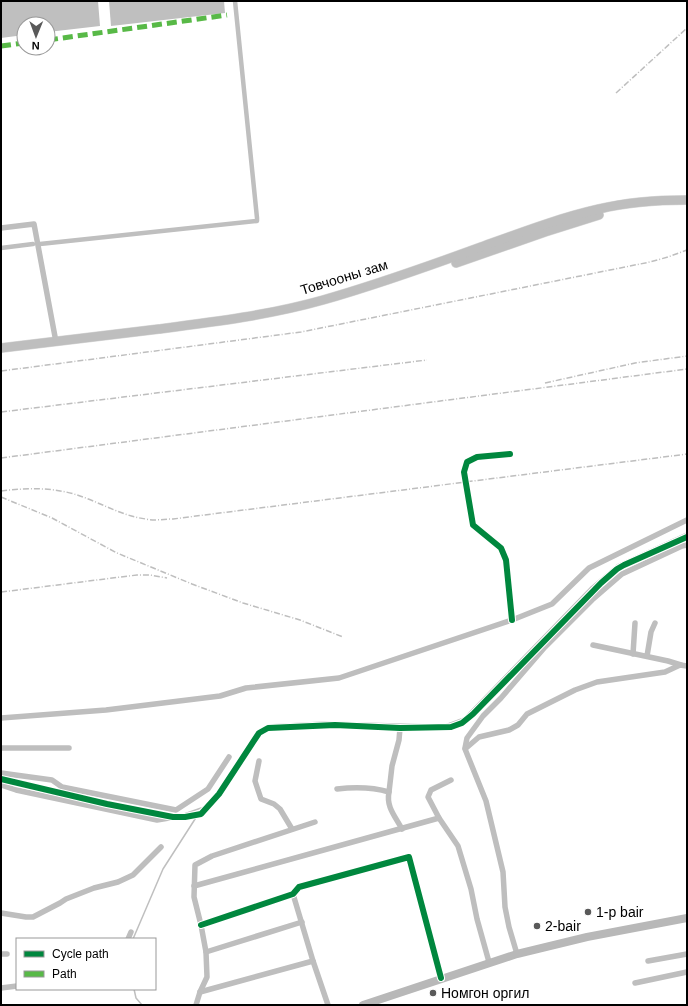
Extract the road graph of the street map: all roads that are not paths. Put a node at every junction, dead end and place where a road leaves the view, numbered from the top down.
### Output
1 (687, 200) edge
2 (687, 206) edge
3 (1, 228) edge
4 (56, 342) junction
5 (1, 348) edge
6 (1, 355) edge
7 (510, 454) dead end
8 (687, 520) edge
9 (687, 537) edge
10 (687, 545) edge
11 (512, 620) junction
12 (655, 622) dead end
13 (635, 623) dead end
14 (593, 645) dead end
15 (633, 654) junction
16 (647, 656) junction
17 (680, 665) junction
18 (687, 666) edge
19 (1, 718) edge
20 (400, 728) junction
21 (1, 748) edge
22 (69, 748) dead end
23 (465, 749) junction
24 (229, 757) dead end
25 (259, 761) dead end
26 (1, 773) edge
27 (1, 779) edge
28 (451, 780) dead end
29 (1, 785) edge
30 (337, 789) dead end
31 (389, 792) junction
32 (174, 817) junction
33 (438, 818) junction
34 (316, 822) dead end
35 (292, 829) junction
36 (402, 829) junction
37 (161, 847) dead end
38 (194, 886) junction
39 (293, 894) junction
40 (1, 913) edge
41 (687, 918) edge
42 (302, 922) junction
43 (201, 924) junction
44 (131, 932) dead end
45 (128, 938) edge
46 (206, 952) junction
47 (517, 954) junction
48 (687, 954) edge
49 (313, 960) junction
50 (648, 961) dead end
51 (489, 962) junction
52 (687, 972) edge
53 (441, 978) junction
54 (635, 983) dead end
55 (16, 986) edge
56 (1, 988) edge
57 (200, 992) junction
58 (196, 1005) edge
59 (328, 1005) edge
60 (363, 1005) edge

1 - 4 highway, Товчооны зам
2 - 6 highway, Товчооны зам
3 - 4 street
4 - 5 highway, Товчооны зам
7 - 11 street
8 - 11 street
9 - 20 street
10 - 23 street
11 - 19 street
12 - 16 street
13 - 15 street
14 - 15 street
15 - 16 street
16 - 17 street
17 - 18 street
17 - 23 street
20 - 31 street
20 - 32 street
21 - 22 street
23 - 47 street
24 - 26 street
25 - 35 street
27 - 32 street
28 - 33 street
29 - 32 street
30 - 31 street
31 - 36 street
33 - 36 street
33 - 51 street
34 - 35 street
35 - 38 street
36 - 38 street
37 - 40 street
38 - 43 street
39 - 42 street
39 - 43 street
39 - 53 street
41 - 47 main road
42 - 46 street
42 - 49 street
43 - 46 street
44 - 45 street
46 - 57 street
47 - 51 main road
48 - 50 street
49 - 57 street
49 - 59 street
51 - 53 main road
52 - 54 street
53 - 60 main road
55 - 56 street
57 - 58 street

